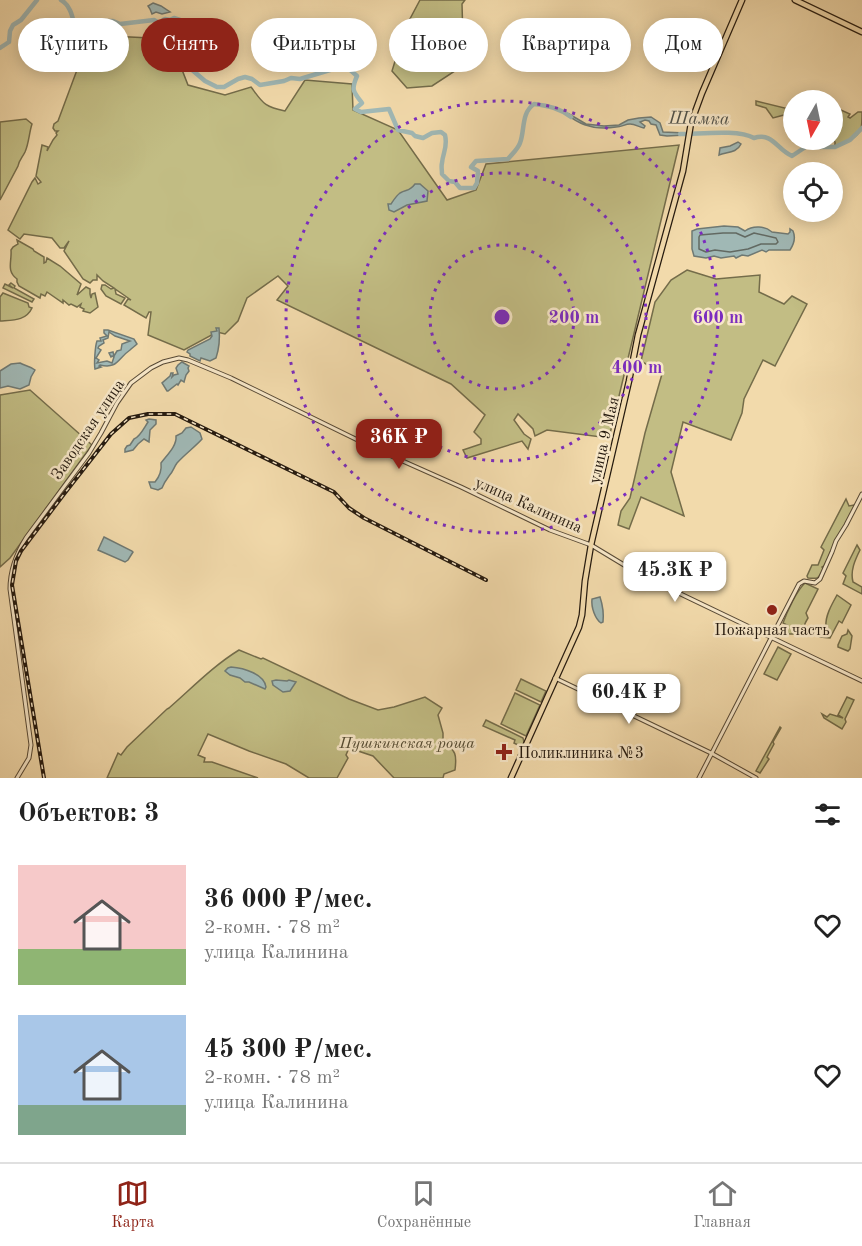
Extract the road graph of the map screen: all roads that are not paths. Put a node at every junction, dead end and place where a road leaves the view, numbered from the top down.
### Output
1 (742, 0) edge
2 (795, 0) edge
3 (862, 32) edge
4 (216, 371) joint
5 (862, 494) edge
6 (591, 545) junction
7 (771, 637) junction
8 (555, 678) junction
9 (862, 681) edge
10 (711, 753) junction
11 (17, 778) edge
12 (511, 778) edge
13 (699, 778) edge
14 (756, 778) edge

1 - 6 main road, улица 9 Мая
2 - 3 main road
4 - 6 street, улица Калинина
4 - 11 street, Заводская улица
5 - 7 street
6 - 7 street, улица Калинина
6 - 8 main road, улица 9 Мая
7 - 9 street, улица Калинина
7 - 10 street
8 - 10 street
8 - 12 main road, улица 9 Мая
10 - 13 street
10 - 14 street

